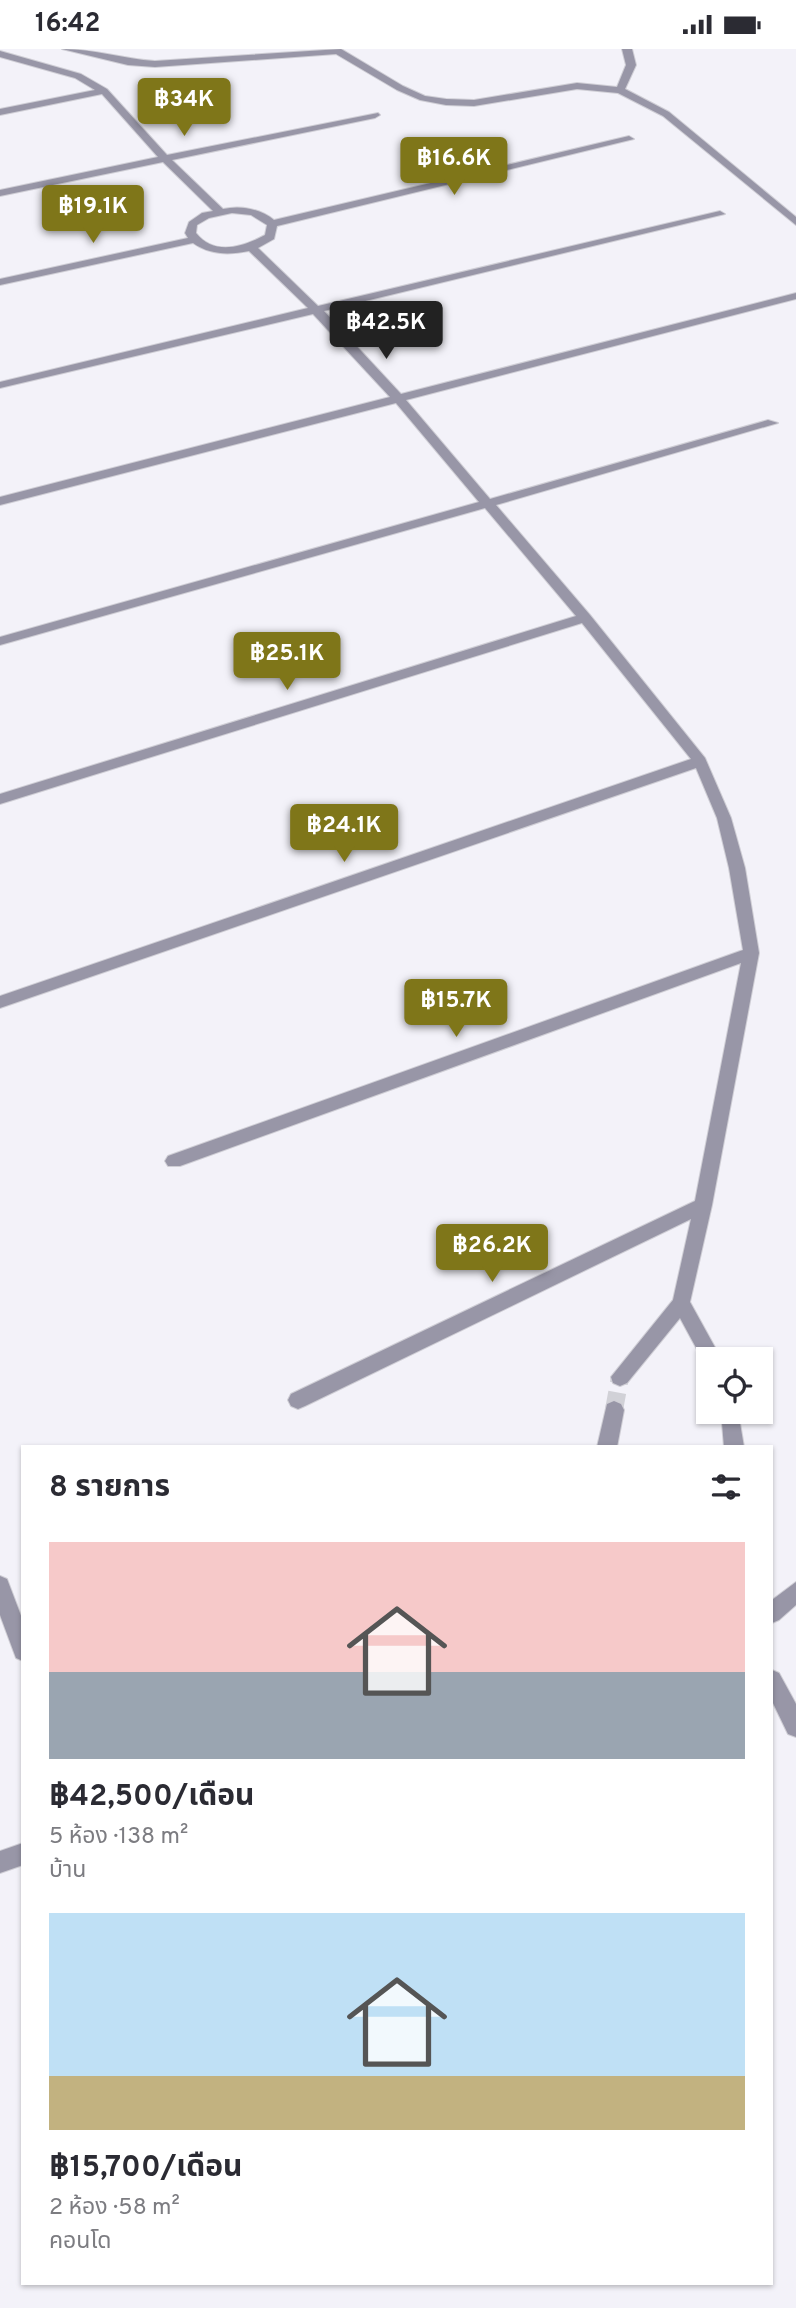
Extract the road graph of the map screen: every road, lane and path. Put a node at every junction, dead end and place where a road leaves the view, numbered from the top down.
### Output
1 (67, 49) edge
2 (643, 49) edge
3 (335, 50) edge
4 (629, 51) edge
5 (0, 54) edge
6 (620, 90) junction
7 (104, 92) junction
8 (0, 112) edge
9 (374, 115) dead end
10 (629, 139) dead end
11 (164, 157) junction
12 (0, 193) edge
13 (219, 211) junction
14 (720, 214) dead end
15 (796, 222) edge
16 (272, 224) junction
17 (192, 240) junction
18 (252, 248) junction
19 (0, 282) edge
20 (796, 296) edge
21 (316, 310) junction
22 (0, 385) edge
23 (398, 398) junction
24 (772, 423) dead end
25 (0, 501) edge
26 (489, 505) junction
27 (585, 618) junction
28 (0, 641) edge
29 (700, 761) junction
30 (0, 799) edge
31 (751, 953) junction
32 (0, 1002) edge
33 (174, 1161) dead end
34 (703, 1205) junction
35 (681, 1303) junction
36 (706, 1347) edge
37 (620, 1377) tunnel mouth
38 (298, 1400) dead end
39 (614, 1410) tunnel mouth
40 (732, 1424) edge
41 (607, 1445) edge
42 (734, 1445) edge
43 (0, 1586) edge
44 (796, 1592) edge
45 (773, 1612) edge
46 (21, 1645) edge
47 (773, 1682) edge
48 (796, 1726) edge
49 (21, 1855) edge
50 (0, 1862) edge

1 - 3 street
2 - 4 street
3 - 6 street
4 - 6 street
5 - 7 street
6 - 15 street
7 - 8 street
7 - 11 street
9 - 11 street
10 - 16 street
11 - 12 street
11 - 13 street
13 - 16 street
13 - 17 street
14 - 21 street
16 - 18 street
17 - 18 street
17 - 19 street
18 - 21 street
20 - 23 street
21 - 22 street
21 - 23 street
23 - 25 street
23 - 26 street
24 - 26 street
26 - 27 street
26 - 28 street
27 - 29 street
27 - 30 street
29 - 31 street
29 - 32 street
31 - 33 street
31 - 34 street
34 - 35 street
34 - 38 street
35 - 36 street
35 - 37 street
39 - 41 street
40 - 42 street
43 - 46 street
44 - 45 street
47 - 48 street
49 - 50 street

